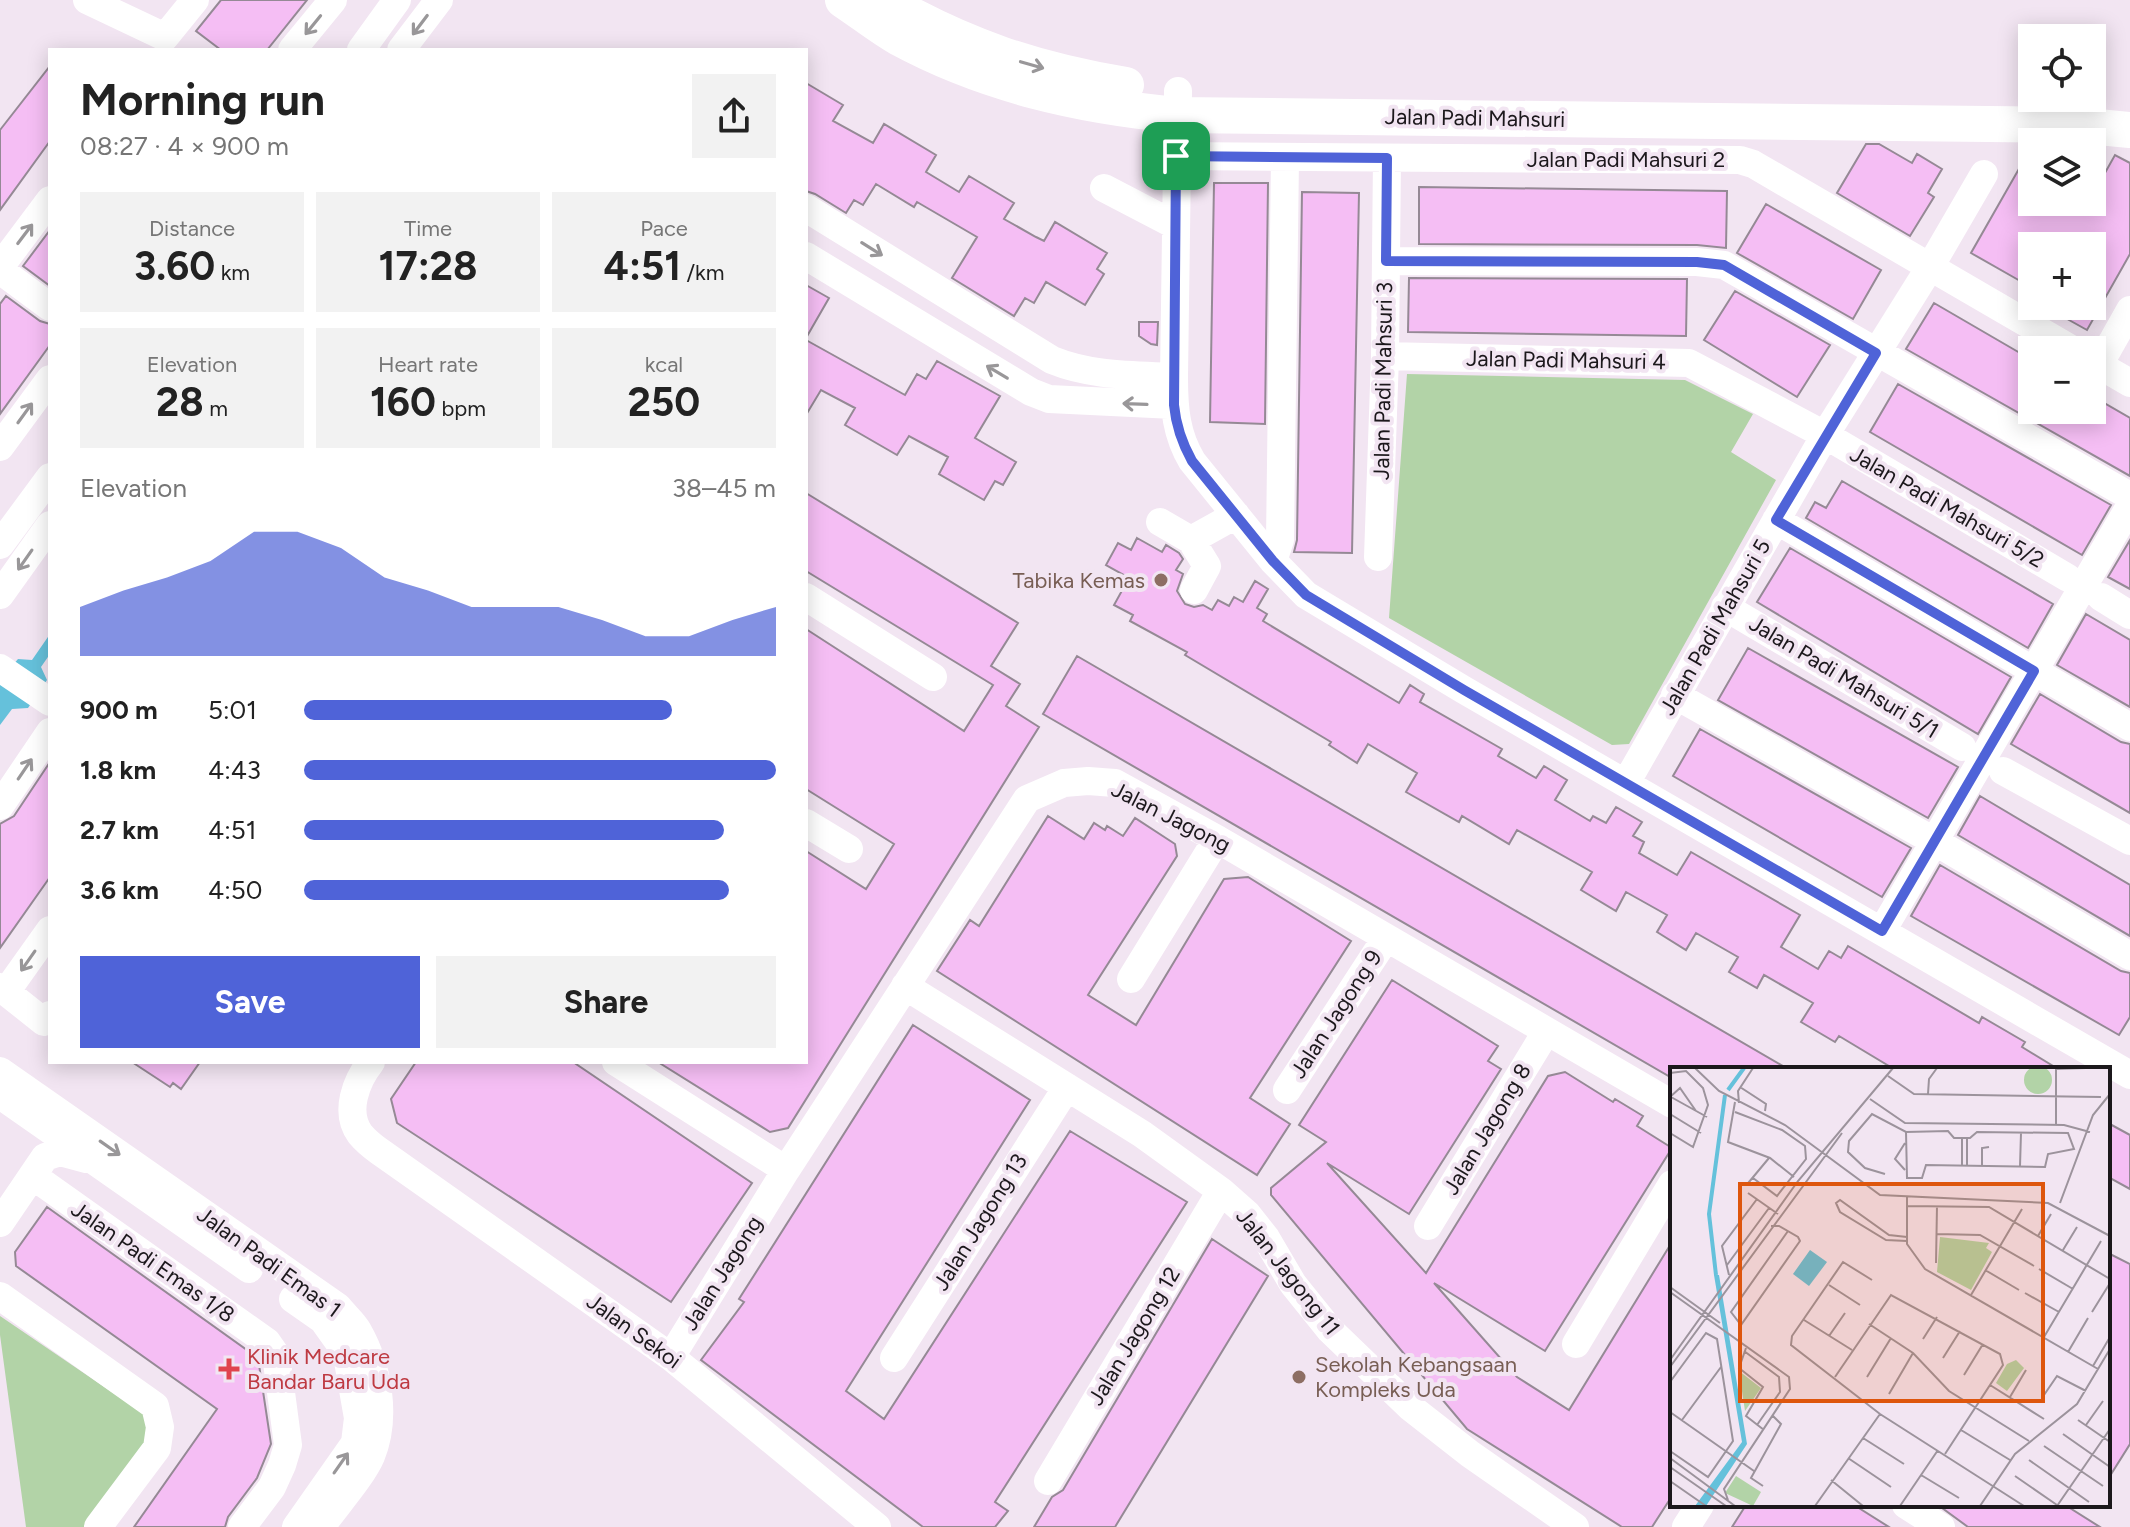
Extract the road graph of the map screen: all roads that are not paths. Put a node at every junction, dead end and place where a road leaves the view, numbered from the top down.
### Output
1 (87, 0) edge
2 (115, 0) edge
3 (195, 0) edge
4 (333, 0) edge
5 (397, 0) edge
6 (439, 0) edge
7 (843, 0) edge
8 (884, 0) edge
9 (175, 44) edge
10 (294, 48) edge
11 (362, 48) edge
12 (403, 48) edge
13 (1177, 103) junction
14 (2130, 106) edge
15 (2130, 130) edge
16 (1176, 156) junction
17 (1285, 158) junction
18 (1387, 158) junction
19 (1984, 174) dead end
20 (1104, 188) dead end
21 (48, 203) edge
22 (808, 209) edge
23 (1175, 225) junction
24 (808, 257) edge
25 (1386, 261) junction
26 (1930, 267) junction
27 (0, 269) edge
28 (48, 305) edge
29 (2130, 310) edge
30 (2049, 336) edge
31 (2106, 346) edge
32 (1876, 353) junction
33 (1385, 356) junction
34 (1052, 360) junction
35 (2106, 369) edge
36 (48, 382) edge
37 (2130, 383) edge
38 (1174, 391) junction
39 (1031, 392) junction
40 (1825, 435) junction
41 (0, 447) edge
42 (48, 480) edge
43 (2130, 496) edge
44 (2130, 506) edge
45 (1236, 515) junction
46 (1776, 520) junction
47 (1160, 522) dead end
48 (48, 528) edge
49 (1191, 540) junction
50 (0, 545) edge
51 (1378, 557) dead end
52 (1273, 561) junction
53 (2068, 578) dead end
54 (1194, 590) dead end
55 (0, 595) edge
56 (2101, 597) dead end
57 (808, 598) edge
58 (1725, 607) junction
59 (2130, 615) edge
60 (0, 668) edge
61 (2034, 671) junction
62 (933, 677) dead end
63 (1675, 695) junction
64 (48, 701) edge
65 (2130, 727) edge
66 (48, 735) edge
67 (1962, 747) dead end
68 (2003, 771) dead end
69 (1626, 783) junction
70 (0, 806) edge
71 (808, 824) edge
72 (1217, 839) junction
73 (1934, 841) junction
74 (2130, 841) edge
75 (849, 849) dead end
76 (1882, 931) junction
77 (48, 933) edge
78 (1386, 938) junction
79 (2130, 956) edge
80 (1131, 979) dead end
81 (905, 986) junction
82 (3, 990) edge
83 (48, 1017) edge
84 (1546, 1032) junction
85 (370, 1064) edge
86 (628, 1065) edge
87 (0, 1071) edge
88 (2130, 1075) edge
89 (1067, 1087) junction
90 (1287, 1090) dead end
91 (0, 1095) edge
92 (1670, 1103) edge
93 (26, 1113) junction
94 (96, 1163) junction
95 (39, 1167) junction
96 (786, 1170) junction
97 (1670, 1187) edge
98 (1221, 1191) junction
99 (0, 1223) edge
100 (1428, 1226) dead end
101 (0, 1296) edge
102 (1576, 1344) dead end
103 (671, 1357) junction
104 (894, 1358) dead end
105 (1048, 1481) dead end
106 (1699, 1507) edge
107 (1909, 1507) edge
108 (98, 1527) edge
109 (242, 1527) edge
110 (296, 1527) edge
111 (321, 1527) edge
112 (877, 1527) edge
113 (1575, 1527) edge
114 (1686, 1527) edge
115 (1941, 1527) edge

1 - 9 street
2 - 9 street
3 - 9 street
4 -> 10 street
5 - 11 street
6 -> 12 street
7 - 13 main road, Jalan Padi Mahsuri
8 -> 13 main road, Jalan Padi Mahsuri
13 - 14 main road, Jalan Padi Mahsuri
13 - 15 main road, Jalan Padi Mahsuri
13 - 16 street
16 - 17 street, Jalan Padi Mahsuri 2
16 - 23 street
17 - 18 street, Jalan Padi Mahsuri 2
17 - 52 street
18 - 25 street, Jalan Padi Mahsuri 3
18 - 26 street, Jalan Padi Mahsuri 2
19 - 26 street, Jalan Padi Mahsuri 5
20 - 23 street
27 -> 21 street
22 -> 34 street
23 - 38 street
39 -> 24 street
25 - 32 street
25 - 33 street, Jalan Padi Mahsuri 3
26 - 30 street, Jalan Padi Mahsuri 2
26 - 32 street, Jalan Padi Mahsuri 5
27 - 28 street
29 - 31 street
32 - 40 street, Jalan Padi Mahsuri 5
32 - 43 street
33 - 40 street, Jalan Padi Mahsuri 4
33 - 51 street, Jalan Padi Mahsuri 3
34 - 38 street
34 - 39 street
35 - 37 street
41 -> 36 street
38 -> 39 street
38 - 45 street
40 - 46 street, Jalan Padi Mahsuri 5
40 - 53 street, Jalan Padi Mahsuri 5/2
42 - 50 street
44 - 61 street
45 - 49 street
45 - 52 street
46 - 58 street, Jalan Padi Mahsuri 5
46 - 61 street
47 - 49 street
48 -> 55 street
49 - 54 street
52 - 69 street
56 - 59 street
57 - 62 street
58 - 63 street, Jalan Padi Mahsuri 5
58 - 67 street, Jalan Padi Mahsuri 5/1
60 - 64 street
61 - 65 street
61 - 73 street
63 - 69 street, Jalan Padi Mahsuri 5
63 - 73 street
70 -> 66 street
68 - 74 street
69 - 76 street
71 - 75 street
72 - 78 street, Jalan Jagong
72 - 80 street
72 - 81 street, Jalan Jagong
73 - 76 street
73 - 79 street
76 - 88 street
77 -> 82 street
78 - 84 street, Jalan Jagong
78 - 90 street, Jalan Jagong 9
81 - 89 street, Jalan Jagong 11
81 - 96 street, Jalan Jagong
82 - 83 street
84 - 92 street, Jalan Jagong
84 - 100 street, Jalan Jagong 8
85 - 103 street, Jalan Sekoi
86 - 96 street
87 -> 111 street, Jalan Padi Emas 1
89 - 98 street, Jalan Jagong 11
89 - 104 street, Jalan Jagong 13
91 - 93 street, Jalan Padi Emas 1
93 - 94 street, Jalan Padi Emas 1
93 - 95 street
94 - 95 street
110 -> 94 street, Jalan Padi Emas 1
95 - 99 street
95 - 109 street, Jalan Padi Emas 1/8
96 - 103 street, Jalan Jagong
97 - 102 street
98 - 105 street, Jalan Jagong 12
98 - 113 street, Jalan Jagong 11
101 - 108 street
103 - 112 street, Jalan Sekoi
106 - 114 street
107 - 115 street

